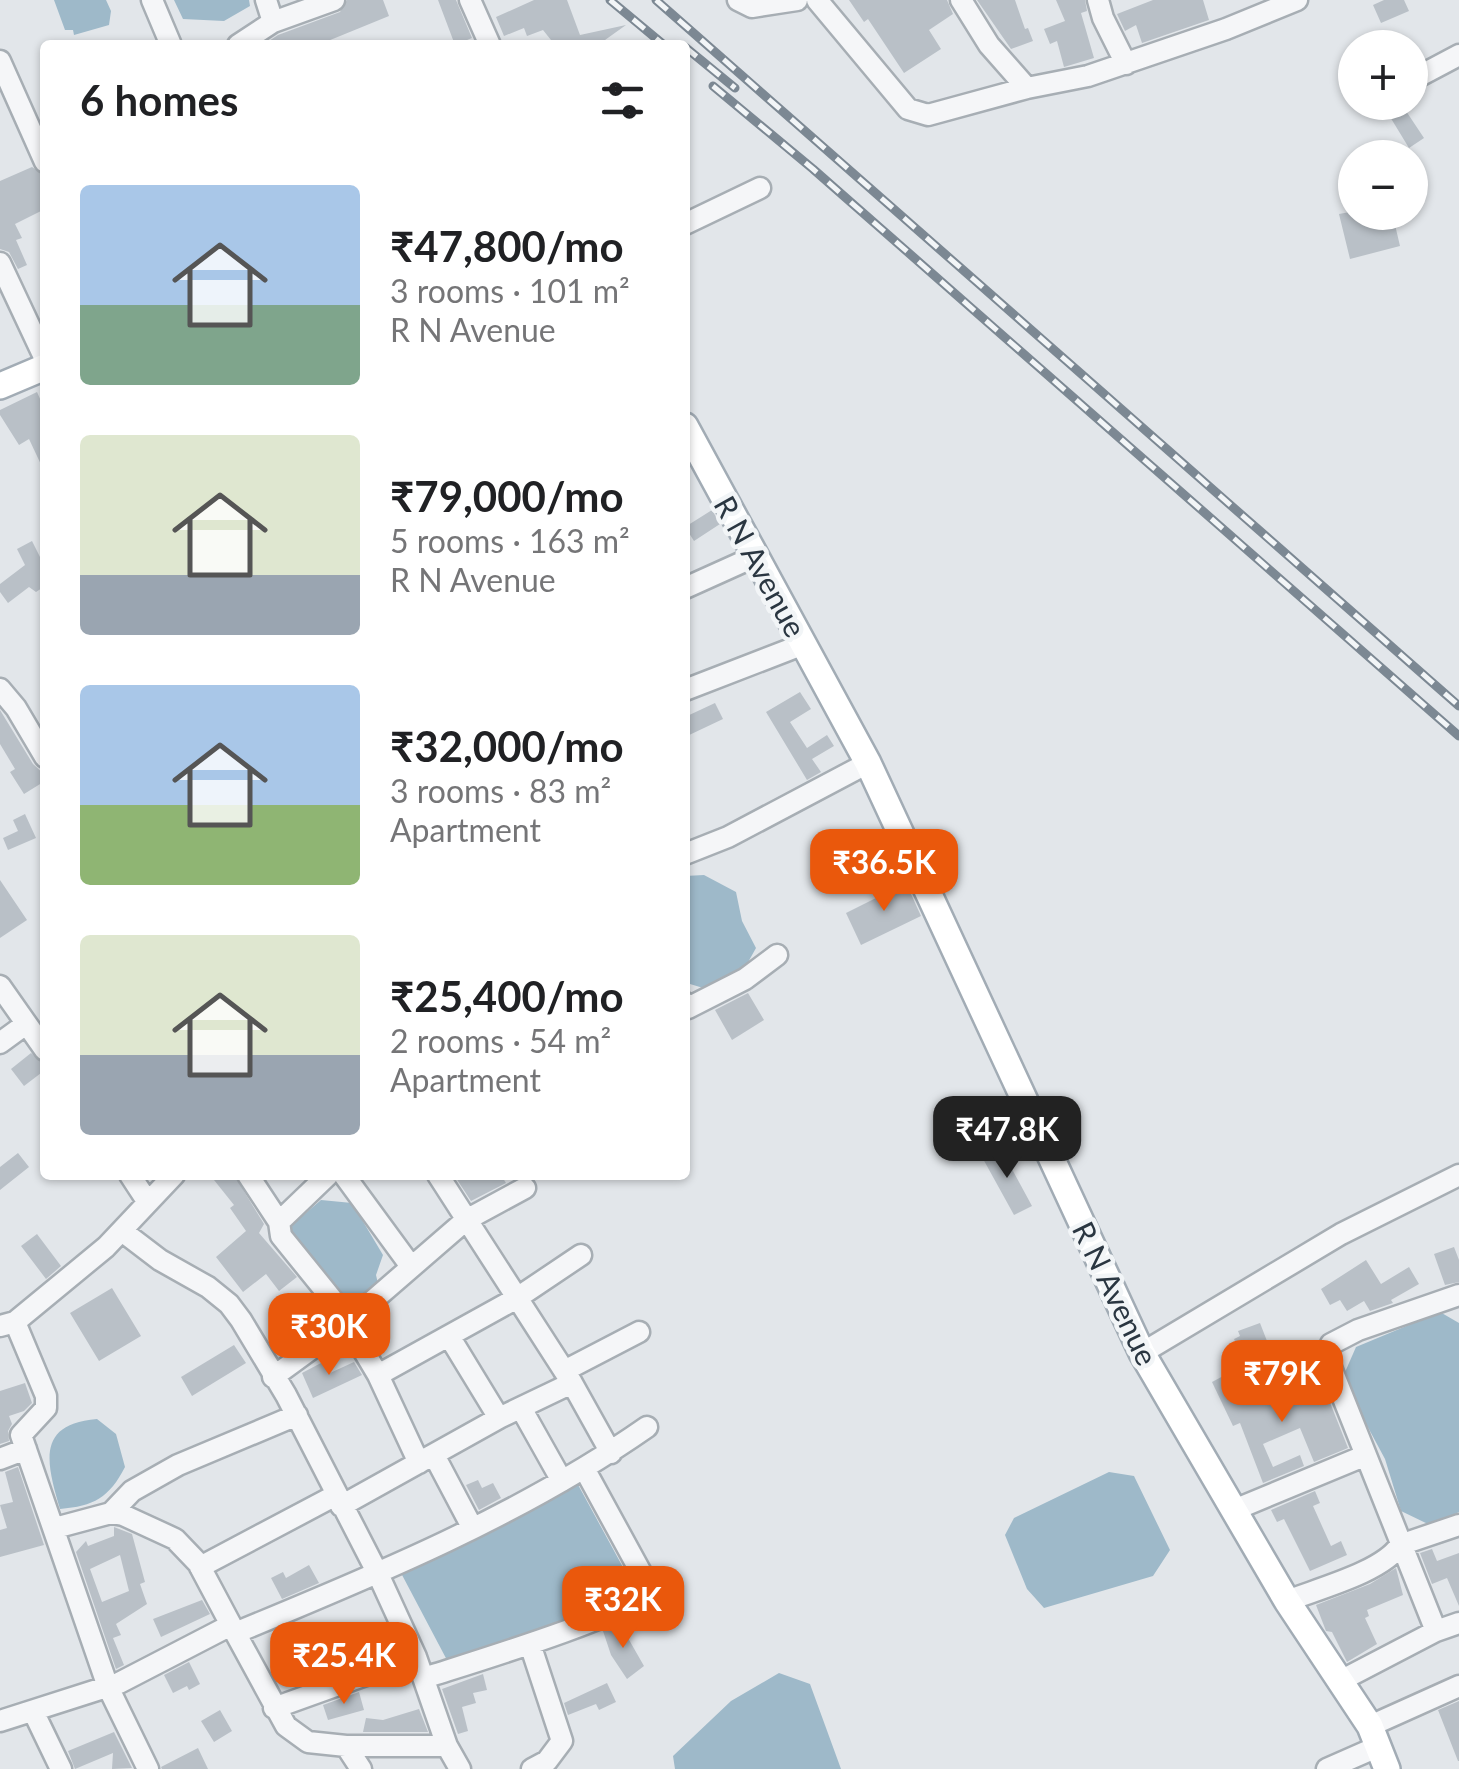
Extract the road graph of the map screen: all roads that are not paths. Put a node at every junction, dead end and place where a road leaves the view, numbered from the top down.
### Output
1 (152, 0) edge
2 (266, 0) edge
3 (334, 0) edge
4 (470, 0) edge
5 (738, 0) edge
6 (797, 0) edge
7 (817, 0) edge
8 (961, 0) edge
9 (1098, 0) edge
10 (1297, 0) edge
11 (273, 22) junction
12 (169, 40) edge
13 (246, 40) edge
14 (488, 40) edge
15 (1459, 55) edge
16 (0, 61) edge
17 (1126, 64) junction
18 (1428, 71) edge
19 (1026, 88) junction
20 (40, 151) edge
21 (760, 188) dead end
22 (690, 222) edge
23 (0, 263) edge
24 (40, 348) edge
25 (40, 369) edge
26 (0, 386) edge
27 (690, 435) edge
28 (756, 556) junction
29 (690, 586) edge
30 (804, 644) junction
31 (690, 688) edge
32 (0, 689) edge
33 (40, 749) edge
34 (868, 763) junction
35 (690, 852) edge
36 (776, 955) dead end
37 (0, 986) edge
38 (690, 1007) edge
39 (26, 1024) junction
40 (0, 1043) edge
41 (40, 1043) edge
42 (1459, 1175) edge
43 (133, 1180) edge
44 (169, 1180) edge
45 (251, 1180) edge
46 (323, 1180) edge
47 (348, 1180) edge
48 (441, 1180) edge
49 (524, 1188) dead end
50 (147, 1201) junction
51 (466, 1220) junction
52 (279, 1222) junction
53 (122, 1230) junction
54 (580, 1255) dead end
55 (410, 1266) junction
56 (1459, 1296) edge
57 (516, 1298) junction
58 (8, 1324) edge
59 (346, 1324) junction
60 (639, 1332) dead end
61 (448, 1336) junction
62 (1142, 1353) junction
63 (378, 1375) junction
64 (273, 1377) junction
65 (568, 1377) junction
66 (521, 1408) junction
67 (296, 1415) junction
68 (499, 1418) junction
69 (647, 1427) dead end
70 (26, 1448) junction
71 (611, 1453) junction
72 (1364, 1456) junction
73 (0, 1459) edge
74 (427, 1459) junction
75 (584, 1470) junction
76 (562, 1481) junction
77 (338, 1500) junction
78 (1234, 1510) junction
79 (111, 1513) junction
80 (1459, 1525) edge
81 (472, 1527) junction
82 (54, 1528) junction
83 (1400, 1545) junction
84 (200, 1567) junction
85 (378, 1574) junction
86 (1287, 1602) junction
87 (1459, 1622) edge
88 (233, 1629) junction
89 (1436, 1631) junction
90 (530, 1644) junction
91 (416, 1657) junction
92 (424, 1678) junction
93 (1342, 1680) junction
94 (108, 1686) junction
95 (1459, 1686) edge
96 (274, 1708) junction
97 (34, 1713) junction
98 (0, 1721) edge
99 (346, 1746) junction
100 (447, 1746) junction
101 (1378, 1747) edge
102 (61, 1769) edge
103 (148, 1769) edge
104 (361, 1769) edge
105 (460, 1769) edge
106 (532, 1769) edge
107 (1327, 1769) edge

1 - 12 street
2 - 11 street
3 - 11 street
4 - 14 street
5 - 6 street
7 - 19 street
8 - 19 street
9 - 17 street
10 - 17 street
11 - 13 street
15 - 18 street
16 - 20 street
17 - 19 street
21 - 22 street
23 - 24 street
25 - 26 main road
27 - 28 main road, R N Avenue
28 - 29 street
28 - 30 main road, R N Avenue
30 - 31 street
30 - 34 main road, R N Avenue
32 - 33 street
34 - 35 street
34 - 62 main road, R N Avenue
36 - 38 street
37 - 39 street
39 - 40 street
39 - 41 street
42 - 62 street
43 - 50 street
44 - 50 street
45 - 52 street
46 - 52 street
47 - 55 street
48 - 51 street
49 - 51 street
50 - 53 street
51 - 55 street
51 - 57 street
52 - 59 street
53 - 58 street
53 - 64 street
54 - 57 street
55 - 59 street
56 - 72 street
57 - 61 street
57 - 65 street
58 - 70 street
59 - 63 street
59 - 64 street
60 - 65 street
61 - 63 street
61 - 68 street
62 - 78 main road, R N Avenue
63 - 74 street
64 - 67 street
65 - 66 street
65 - 71 street
66 - 68 street
66 - 76 street
67 - 77 street
67 - 79 street
68 - 74 street
69 - 71 street
70 - 73 street
70 - 82 street
71 - 75 street
72 - 78 street
72 - 83 street
74 - 77 street
74 - 81 street
75 - 76 street
75 - 90 street
76 - 81 street
77 - 84 street
77 - 85 street
78 - 86 main road, R N Avenue
79 - 82 street
79 - 84 street
80 - 83 street
81 - 85 street
82 - 94 street
83 - 86 street
83 - 89 street
84 - 88 street
85 - 88 street
85 - 91 street
86 - 93 main road, R N Avenue
87 - 89 street
88 - 94 street
88 - 96 street
89 - 93 street
90 - 92 street
90 - 106 street
91 - 92 street
91 - 96 street
92 - 100 street
93 - 101 main road, R N Avenue
94 - 97 street
94 - 103 street
95 - 101 street
96 - 99 street
97 - 98 street
97 - 102 street
99 - 100 street
99 - 104 street
100 - 105 street
101 - 107 street

